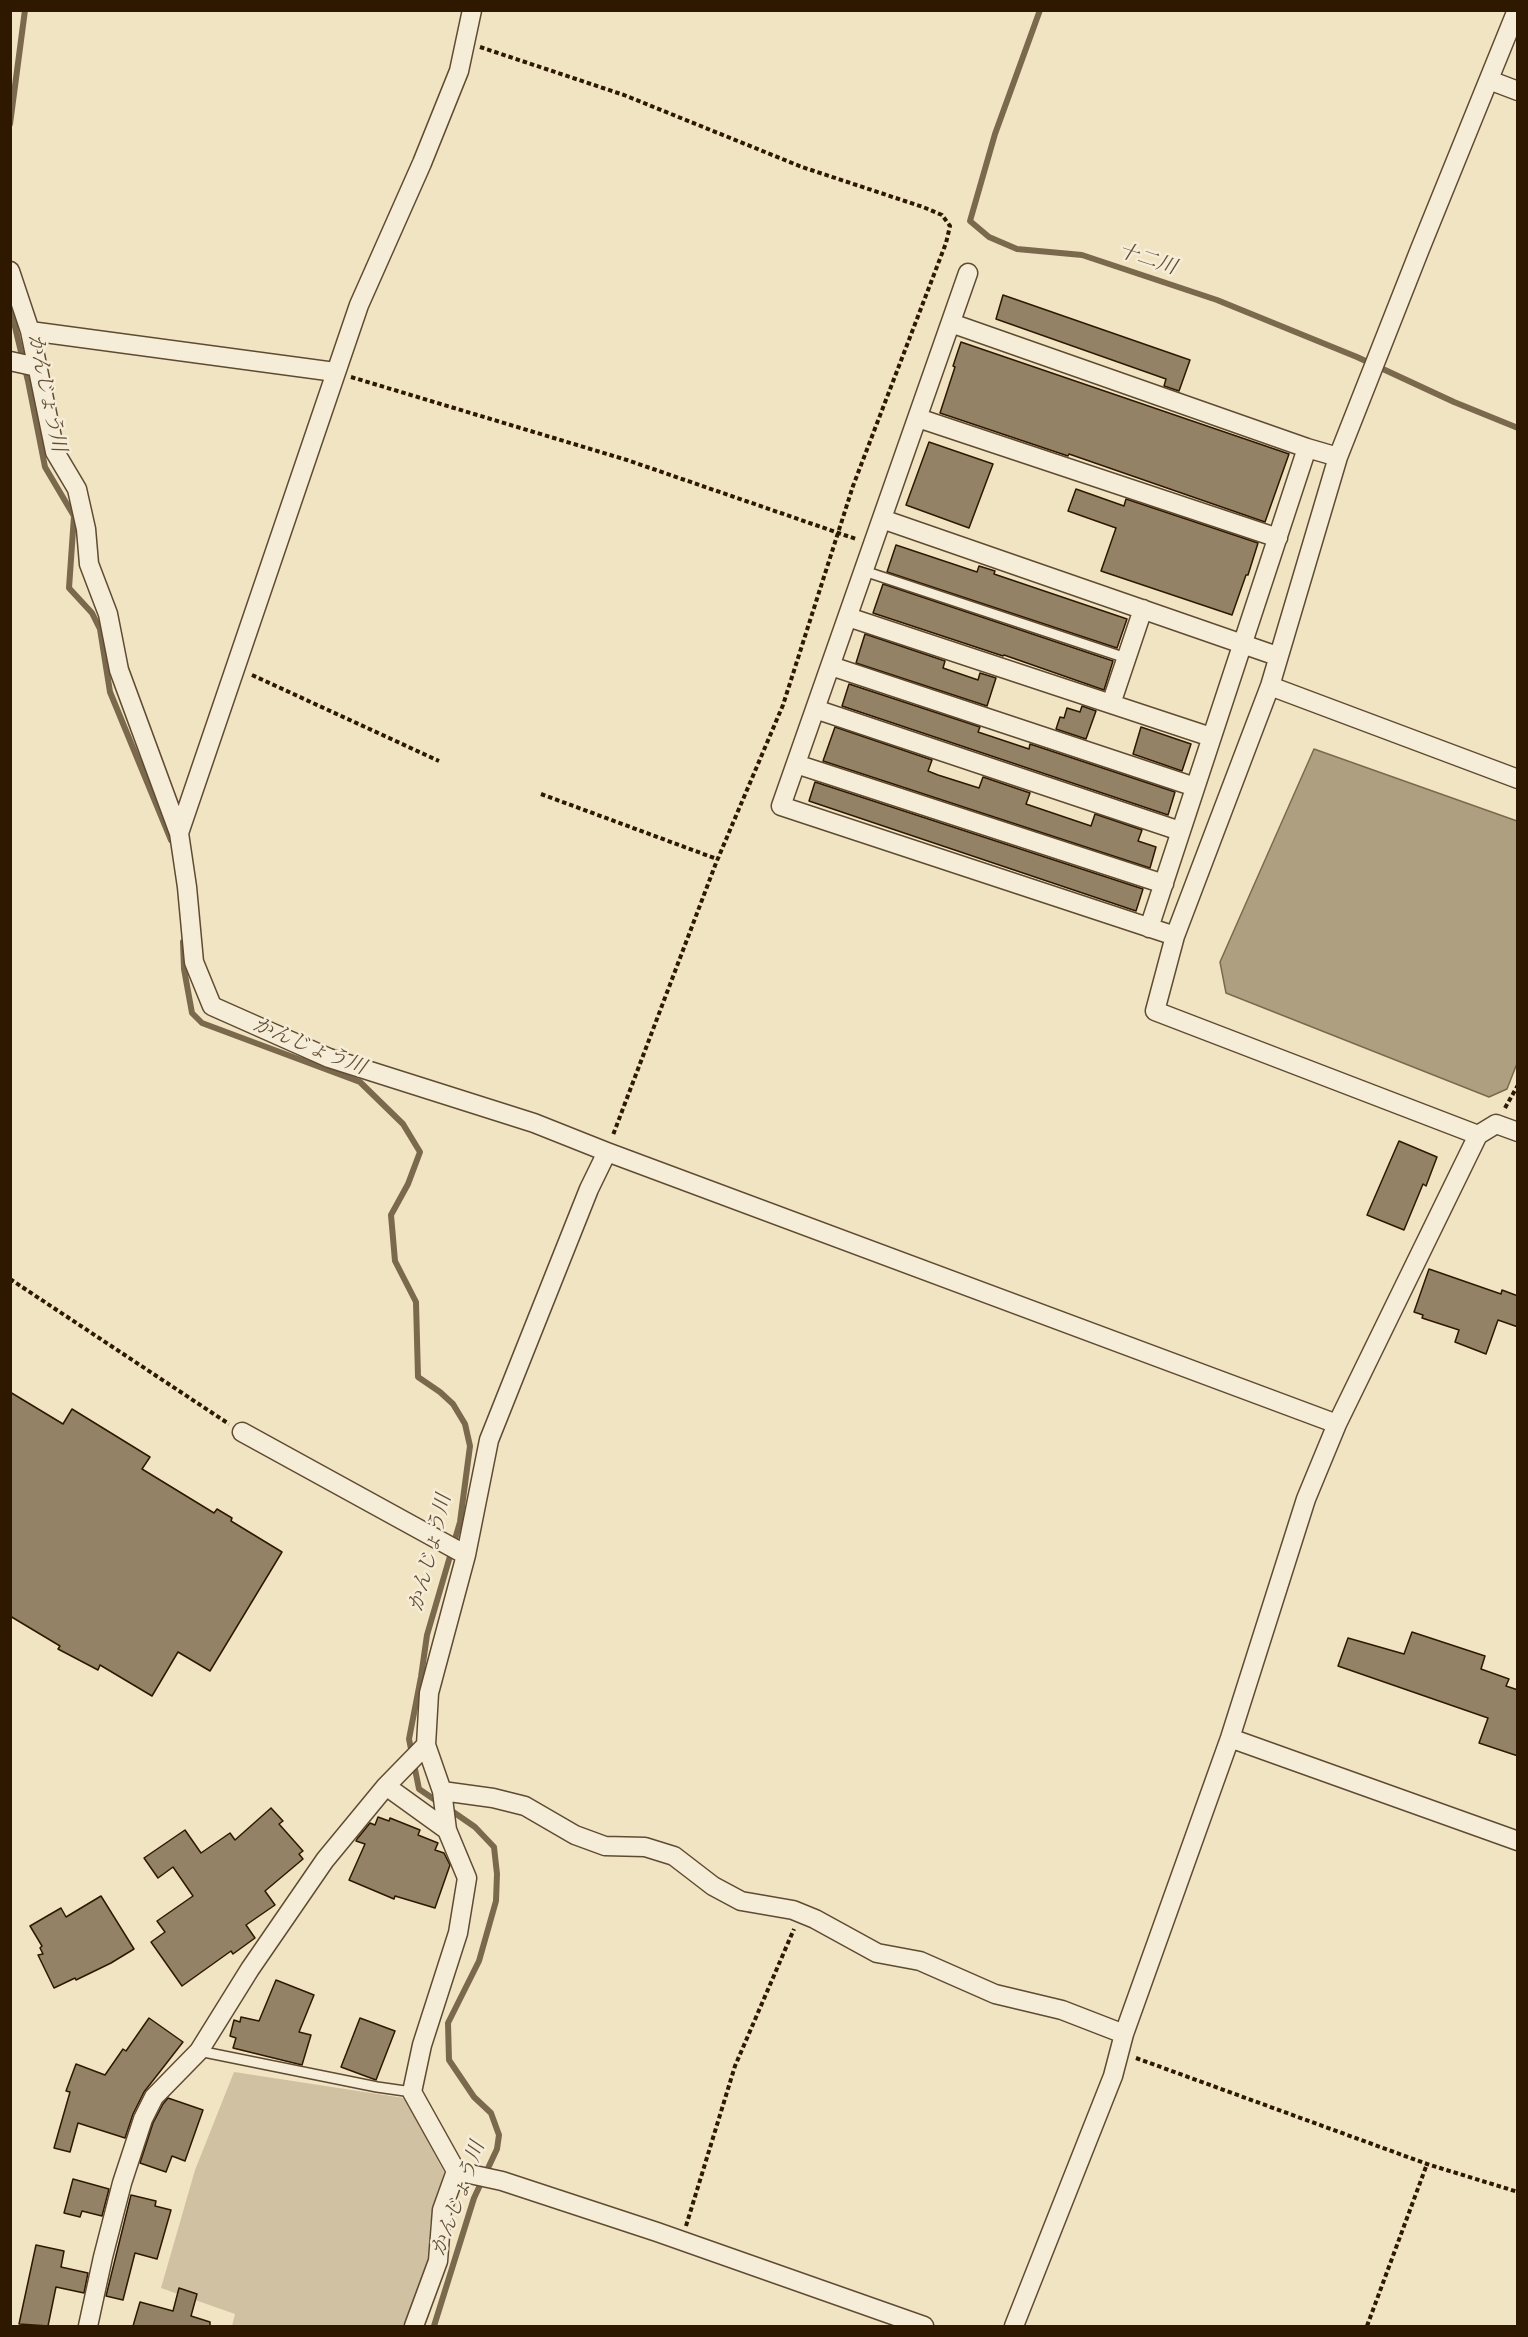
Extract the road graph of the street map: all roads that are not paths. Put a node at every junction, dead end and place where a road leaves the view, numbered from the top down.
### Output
1 (472, 10) edge
2 (1517, 10) edge
3 (1489, 81) junction
4 (1518, 90) edge
5 (10, 271) edge
6 (968, 273) dead end
7 (951, 323) junction
8 (30, 331) junction
9 (10, 361) edge
10 (37, 368) junction
11 (335, 372) junction
12 (918, 418) junction
13 (1307, 448) junction
14 (1338, 456) junction
15 (882, 519) junction
16 (1278, 538) junction
17 (864, 571) junction
18 (1143, 609) junction
19 (848, 616) junction
20 (1242, 643) junction
21 (1277, 656) junction
22 (1126, 658) junction
23 (831, 666) junction
24 (1270, 687) junction
25 (1111, 704) junction
26 (815, 710) junction
27 (1211, 737) junction
28 (796, 764) junction
29 (1518, 779) edge
30 (1195, 787) junction
31 (1180, 831) junction
32 (179, 833) junction
33 (1164, 884) junction
34 (1149, 927) junction
35 (1175, 936) junction
36 (1518, 1132) edge
37 (1478, 1135) junction
38 (607, 1152) junction
39 (1337, 1424) junction
40 (242, 1432) road end
41 (466, 1555) junction
42 (1230, 1738) junction
43 (426, 1745) junction
44 (386, 1786) junction
45 (442, 1791) junction
46 (447, 1830) junction
47 (1518, 1841) edge
48 (1124, 2034) junction
49 (199, 2051) junction
50 (412, 2092) junction
51 (456, 2171) junction
52 (88, 2326) edge
53 (414, 2326) edge
54 (924, 2326) edge
55 (1014, 2326) edge

1 - 11 street
2 - 3 street
3 - 4 street
3 - 14 street
5 - 8 street
6 - 7 street
7 - 12 street
7 - 13 street
8 - 10 street
8 - 11 street
9 - 10 street
10 - 32 street
11 - 32 street
12 - 15 street
12 - 16 street
13 - 14 street
13 - 16 street
14 - 21 street
15 - 17 street
15 - 18 street
16 - 20 street
17 - 19 street
17 - 22 lane
18 - 20 street
18 - 22 street
19 - 23 street
19 - 25 street
20 - 21 street
20 - 27 street
21 - 24 street
22 - 25 street
23 - 26 street
23 - 30 street
24 - 29 street
24 - 35 street
25 - 27 street
26 - 28 street
26 - 31 street
27 - 30 street
28 - 33 street
28 - 34 street
30 - 31 street
31 - 33 street
32 - 38 street
33 - 34 street
34 - 35 street
35 - 37 street
36 - 37 street
37 - 39 street
38 - 39 street
38 - 41 street
39 - 42 street
40 - 41 street
41 - 43 street
42 - 47 street
42 - 48 street
43 - 44 street
43 - 45 street
44 - 46 street
44 - 49 street
45 - 46 street
45 - 48 street
46 - 50 street
48 - 55 street
49 - 50 lane
49 - 52 street
50 - 51 street
51 - 53 street
51 - 54 street

